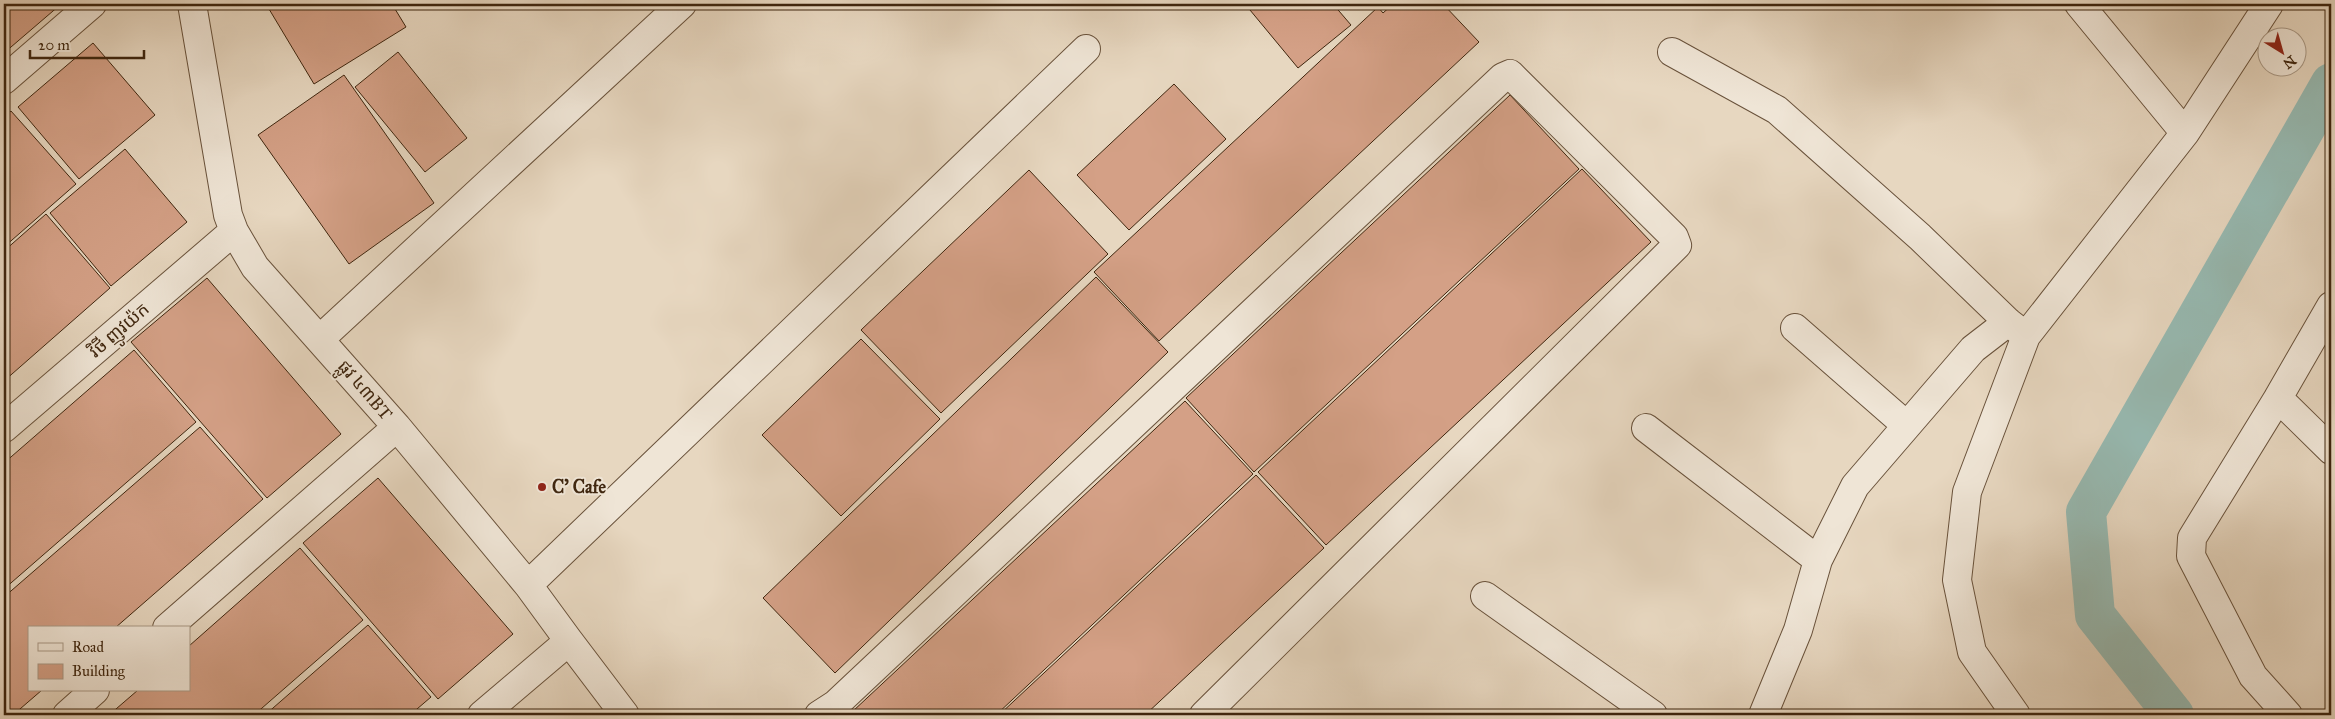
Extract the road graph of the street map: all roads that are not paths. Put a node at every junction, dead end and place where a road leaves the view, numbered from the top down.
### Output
1 (92, 4) edge
2 (192, 4) edge
3 (682, 4) edge
4 (2079, 4) edge
5 (2269, 4) edge
6 (1086, 49) dead end
7 (1672, 52) dead end
8 (4, 80) edge
9 (2185, 133) junction
10 (234, 231) junction
11 (2331, 306) edge
12 (1795, 328) dead end
13 (2017, 329) junction
14 (320, 339) junction
15 (2278, 398) junction
16 (1906, 425) junction
17 (397, 427) junction
18 (4, 428) edge
19 (1646, 428) dead end
20 (2331, 450) edge
21 (1818, 560) junction
22 (528, 585) junction
23 (1485, 596) dead end
24 (169, 626) edge
25 (569, 641) junction
26 (93, 692) edge
27 (833, 712) edge
28 (67, 715) edge
29 (482, 715) edge
30 (625, 715) edge
31 (1204, 715) edge
32 (1653, 715) edge
33 (1763, 715) edge
34 (2016, 715) edge
35 (2288, 715) edge

1 - 8 street
2 - 10 street, ផ្លូវ ៤៣BT
3 - 14 street
4 - 9 street
5 - 9 street
6 - 22 street
7 - 13 street
9 - 13 street
10 - 14 street, ផ្លូវ ៤៣BT
10 - 18 street, វិថី ញូវយ៉ក
11 - 15 street
12 - 16 street
13 - 16 street
13 - 34 street
14 - 17 street, ផ្លូវ ៤៣BT
15 - 20 street
15 - 35 street
16 - 21 street
17 - 22 street, ផ្លូវ ៤៣BT
17 - 24 street
19 - 21 street
21 - 33 street
22 - 25 street, ផ្លូវ ៤៣BT
23 - 32 street
25 - 29 street
25 - 30 street, ផ្លូវ ៤៣BT
26 - 28 street
27 - 31 street

